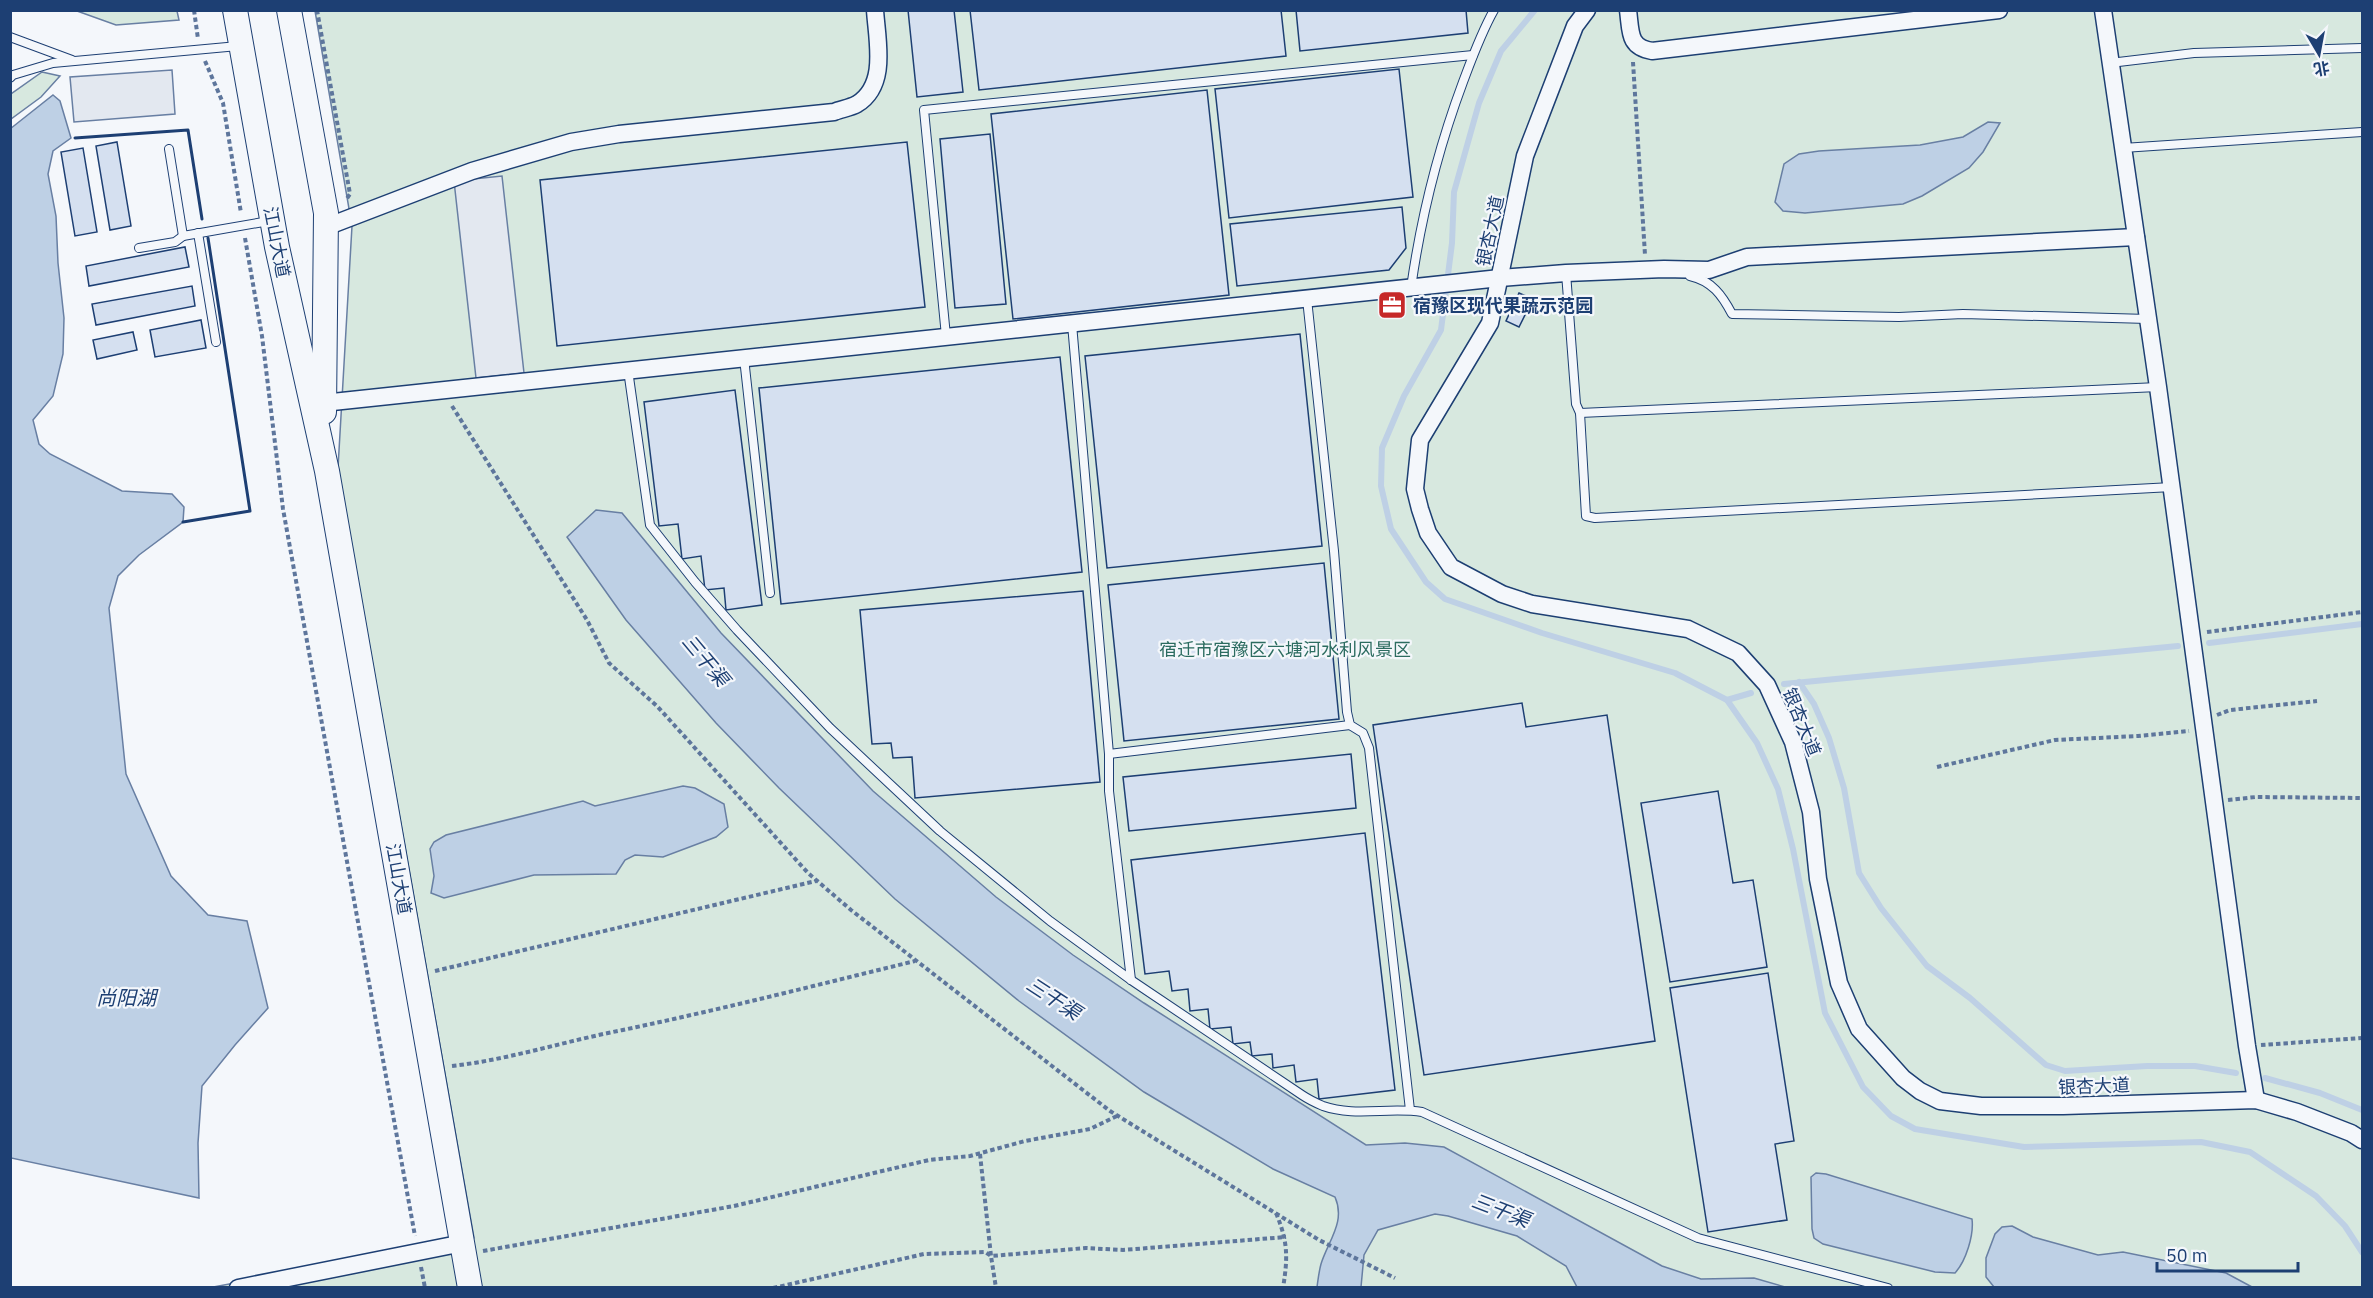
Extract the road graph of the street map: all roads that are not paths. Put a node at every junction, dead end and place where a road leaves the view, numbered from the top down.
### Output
1 (235, 10) edge
2 (289, 10) edge
3 (875, 10) edge
4 (1494, 10) edge
5 (1587, 10) edge
6 (1628, 10) edge
7 (1999, 10) edge
8 (2103, 10) edge
9 (10, 37) edge
10 (242, 46) junction
11 (2362, 48) edge
12 (1473, 55) junction
13 (75, 62) junction
14 (2110, 63) junction
15 (10, 78) edge
16 (2362, 132) edge
17 (2123, 148) junction
18 (169, 149) dead end
19 (273, 221) junction
20 (326, 227) junction
21 (198, 233) junction
22 (183, 236) junction
23 (2136, 237) junction
24 (139, 248) dead end
25 (1664, 269) junction
26 (1566, 273) junction
27 (1495, 279) junction
28 (1411, 288) junction
29 (1307, 299) junction
30 (2148, 319) junction
31 (1072, 324) junction
32 (946, 336) junction
33 (216, 342) dead end
34 (744, 358) junction
35 (628, 370) junction
36 (2158, 387) junction
37 (323, 402) junction
38 (1580, 413) junction
39 (327, 471) junction
40 (2172, 487) junction
41 (770, 593) dead end
42 (1350, 724) junction
43 (1109, 754) junction
44 (1131, 980) junction
45 (2256, 1100) junction
46 (1410, 1110) junction
47 (2362, 1140) edge
48 (471, 1248) junction
49 (238, 1287) edge
50 (470, 1287) edge
51 (1888, 1287) edge

1 - 10 main road, 江山大道
2 - 20 main road, 江山大道
3 - 20 street
4 - 12 lane
5 - 27 street, 银杏大道
6 - 7 street
8 - 14 street
9 - 13 lane
10 - 13 lane
10 - 19 main road, 江山大道
11 - 14 lane
12 - 28 lane
12 - 32 lane
13 - 15 lane
14 - 17 street
16 - 17 lane
17 - 23 street
18 - 22 lane
19 - 21 lane
19 - 39 main road, 江山大道
20 - 37 main road, 江山大道
21 - 22 lane
21 - 33 lane
22 - 24 lane
23 - 25 street
23 - 30 street
25 - 26 street
25 - 30 lane
26 - 27 street
26 - 38 lane
27 - 28 street
27 - 45 street, 银杏大道
28 - 29 street
29 - 31 street
29 - 42 lane
30 - 36 street
31 - 32 street
31 - 43 lane
32 - 34 street
34 - 35 street
34 - 41 lane
35 - 37 street
35 - 44 lane
36 - 38 lane
36 - 40 street
37 - 39 main road, 江山大道
38 - 40 lane
39 - 48 main road, 江山大道
40 - 45 street
42 - 43 lane
42 - 46 lane
43 - 44 lane
44 - 46 lane
45 - 47 street, 银杏大道
46 - 51 lane
48 - 49 street
48 - 50 main road, 江山大道

